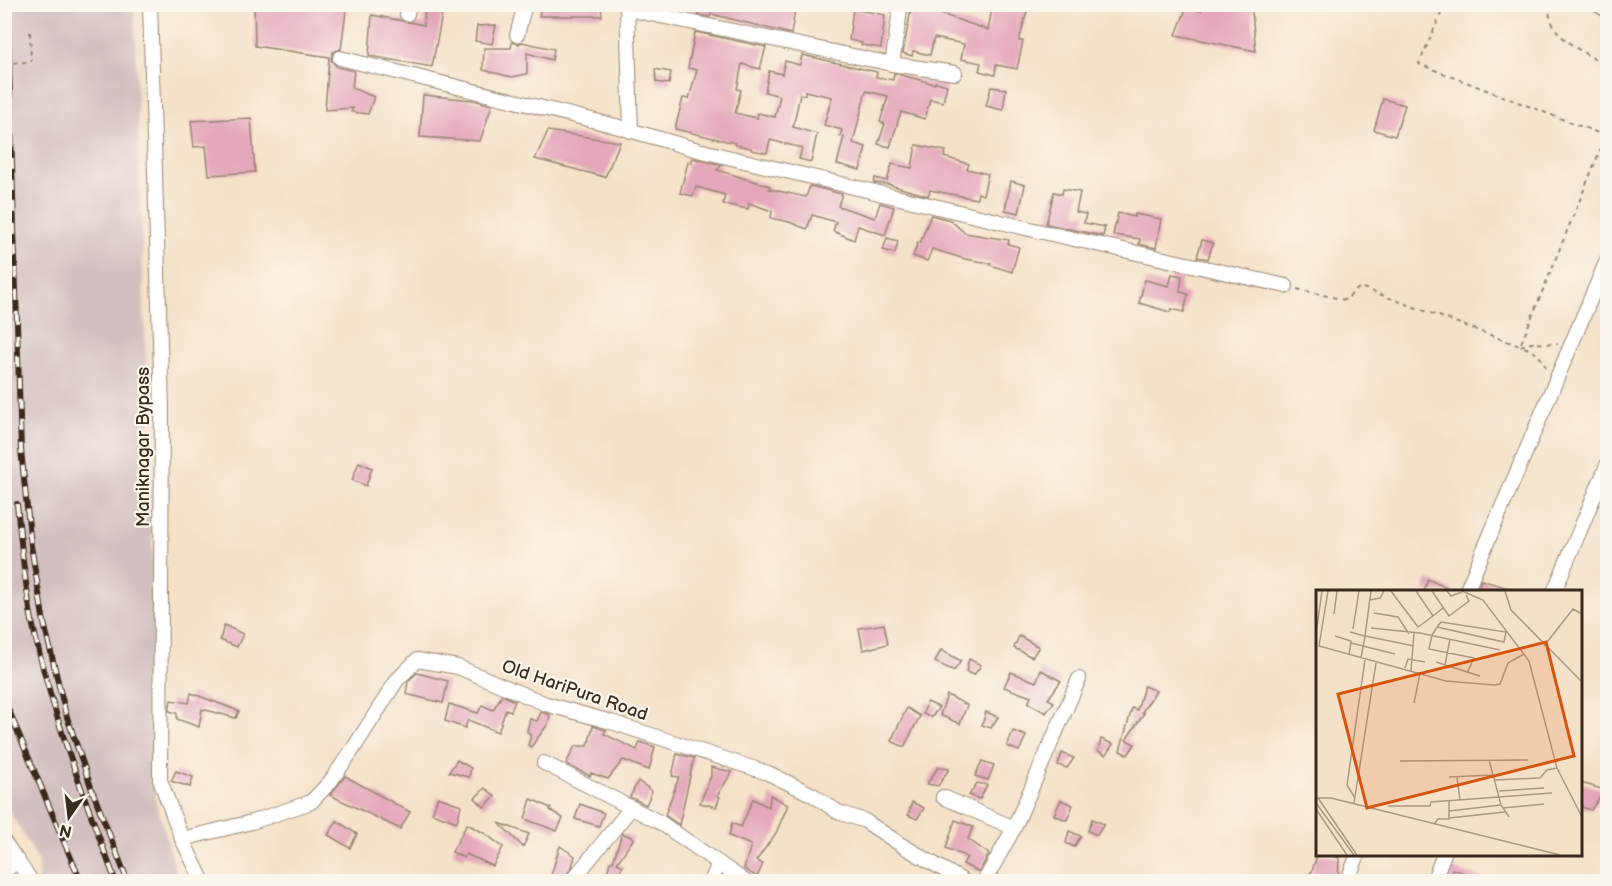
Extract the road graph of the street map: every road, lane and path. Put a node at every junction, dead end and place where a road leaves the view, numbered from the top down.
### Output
1 (150, 4) edge
2 (525, 4) edge
3 (901, 4) edge
4 (1445, 4) edge
5 (1549, 4) edge
6 (1599, 4) edge
7 (627, 7) edge
8 (1608, 9) edge
9 (30, 32) dead end
10 (517, 34) dead end
11 (340, 58) dead end
12 (4, 63) edge
13 (891, 64) junction
14 (955, 73) dead end
15 (1608, 74) edge
16 (631, 131) junction
17 (1607, 135) edge
18 (1608, 258) edge
19 (1286, 286) joint
20 (1520, 346) junction
21 (1567, 352) junction
22 (1554, 384) junction
23 (1608, 463) edge
24 (1467, 590) edge
25 (1555, 590) edge
26 (1079, 679) dead end
27 (544, 763) dead end
28 (943, 797) dead end
29 (631, 808) junction
30 (1014, 828) junction
31 (182, 838) junction
32 (4, 842) edge
33 (1358, 856) edge
34 (1444, 856) edge
35 (18, 861) junction
36 (719, 863) junction
37 (4, 871) edge
38 (32, 882) edge
39 (202, 882) edge
40 (571, 882) edge
41 (711, 882) edge
42 (746, 882) edge
43 (966, 882) edge
44 (984, 882) edge
45 (1347, 882) edge
46 (1433, 882) edge

1 - 31 street, Maniknagar Bypass
2 - 10 street
3 - 13 street
4 - 17 path
5 - 15 path
6 - 8 main road
7 - 13 street
7 - 16 street
9 - 12 path, bridge
11 - 16 street
13 - 14 street
16 - 19 street
17 - 20 path
18 - 21 street
19 - 20 path
20 - 21 path
20 - 22 path
21 - 22 street
22 - 24 street
23 - 25 street
26 - 30 street
27 - 29 street
28 - 30 street
29 - 36 street
29 - 40 street
30 - 44 street
31 - 39 street, Maniknagar Bypass
31 - 43 street, Old HariPura Road
32 - 35 street
33 - 45 street
34 - 46 street
35 - 37 street
35 - 38 street
36 - 41 street
36 - 42 street

